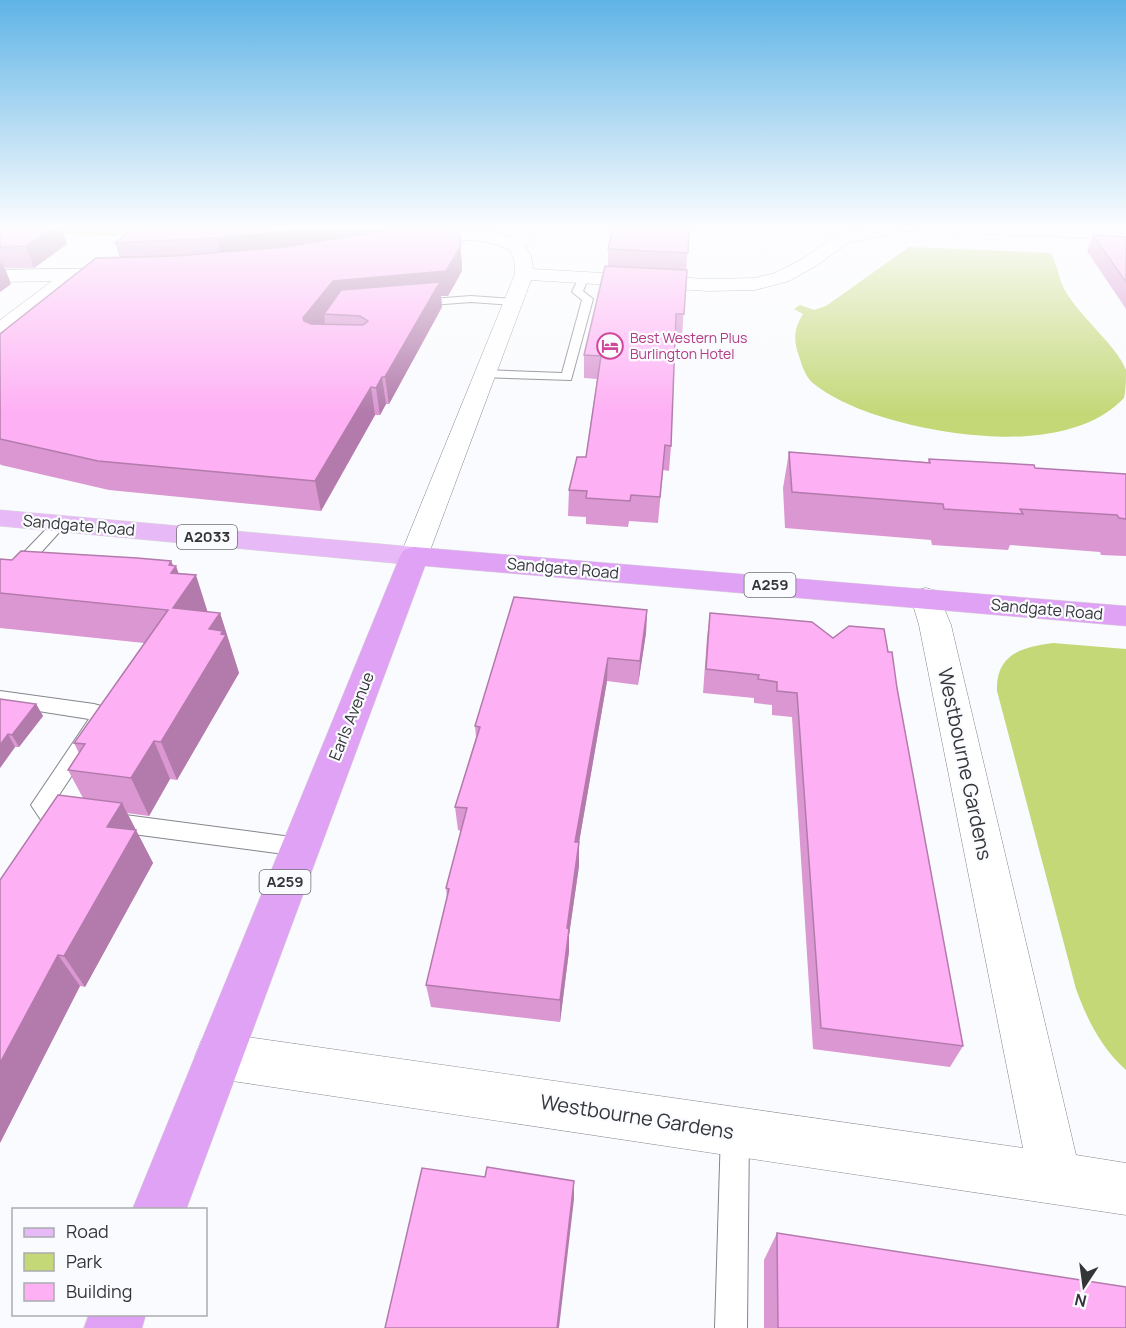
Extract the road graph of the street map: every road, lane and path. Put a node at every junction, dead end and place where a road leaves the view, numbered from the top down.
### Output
1 (52, 289) edge
2 (518, 289) edge
3 (578, 289) edge
4 (512, 302) junction
5 (412, 304) edge
6 (0, 330) edge
7 (484, 374) junction
8 (0, 518) edge
9 (60, 523) junction
10 (414, 556) junction
11 (0, 587) edge
12 (926, 598) junction
13 (1126, 616) edge
14 (0, 698) edge
15 (299, 847) junction
16 (219, 1056) junction
17 (735, 1132) junction
18 (1055, 1178) junction
19 (1126, 1189) edge
20 (159, 1208) edge
21 (731, 1328) edge

1 - 6 street
2 - 4 street, Earls Avenue
3 - 7 lane
4 - 5 lane
4 - 7 street, Earls Avenue
7 - 10 street, Earls Avenue
8 - 9 main road, Sandgate Road / A2033
9 - 10 main road, Sandgate Road / A2033
9 - 11 lane
10 - 12 highway, Sandgate Road / A259
10 - 15 highway, Earls Avenue / A259
12 - 13 highway, Sandgate Road / A259
12 - 18 street, Westbourne Gardens
14 - 15 lane
15 - 16 highway, Earls Avenue / A259
16 - 17 street, Westbourne Gardens
16 - 20 highway, Earls Avenue / A259
17 - 18 street, Westbourne Gardens
17 - 21 lane
18 - 19 street, Westbourne Gardens

